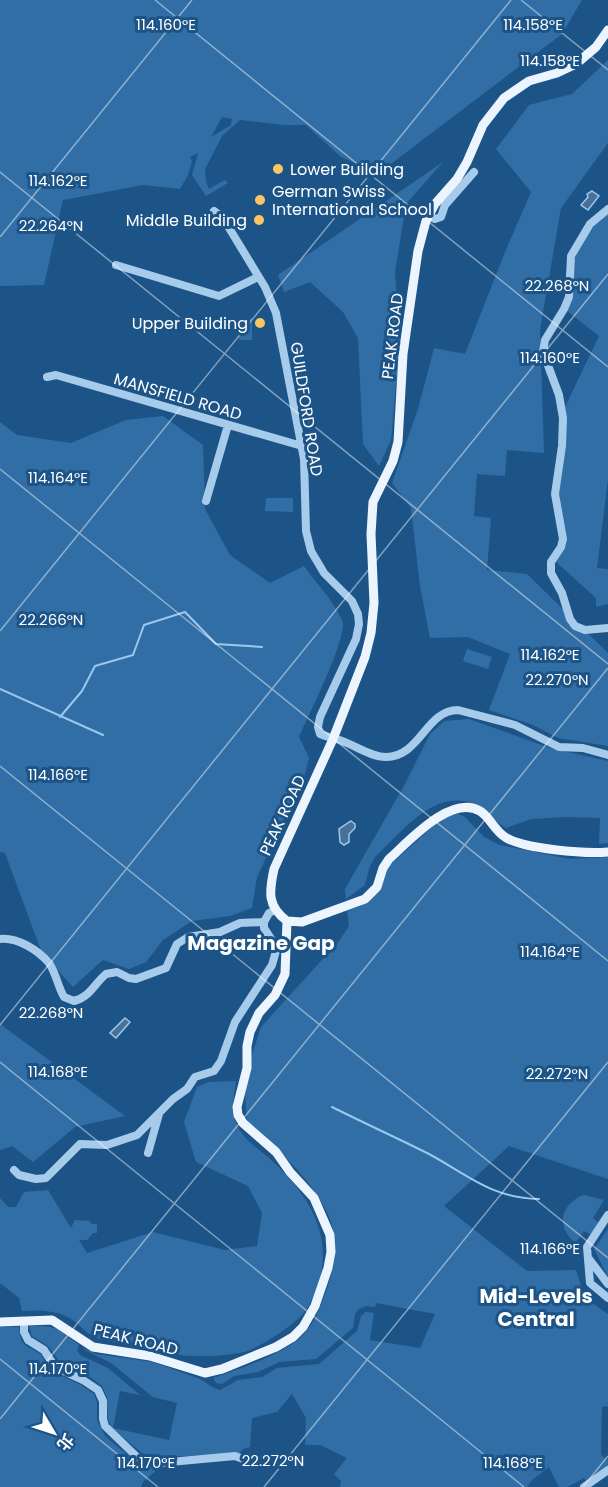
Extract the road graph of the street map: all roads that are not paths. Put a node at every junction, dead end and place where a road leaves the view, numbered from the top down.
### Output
1 (608, 30) edge
2 (474, 172) dead end
3 (608, 209) edge
4 (213, 211) dead end
5 (428, 216) junction
6 (116, 265) dead end
7 (258, 277) junction
8 (47, 377) dead end
9 (228, 425) junction
10 (302, 446) junction
11 (206, 501) dead end
12 (608, 628) edge
13 (333, 739) junction
14 (608, 755) edge
15 (608, 852) edge
16 (275, 910) junction
17 (313, 918) junction
18 (287, 921) junction
19 (264, 922) junction
20 (0, 939) edge
21 (286, 946) junction
22 (160, 1110) junction
23 (148, 1154) dead end
24 (14, 1170) dead end
25 (608, 1215) edge
26 (587, 1254) junction
27 (608, 1284) edge
28 (608, 1298) edge
29 (24, 1321) junction
30 (0, 1322) edge
31 (247, 1465) dead end
32 (608, 1470) edge
33 (584, 1487) edge

1 - 5 main road, PEAK ROAD
2 - 5 street
3 - 12 street
4 - 7 street, GUILDFORD ROAD
5 - 13 main road, PEAK ROAD
6 - 7 street
7 - 10 street, GUILDFORD ROAD
8 - 9 street, MANSFIELD ROAD
9 - 10 street, MANSFIELD ROAD
9 - 11 street
10 - 13 street, GUILDFORD ROAD
13 - 14 street
13 - 16 main road, PEAK ROAD
15 - 17 main road
16 - 18 main road
16 - 19 street
17 - 18 main road
17 - 21 main road
18 - 21 main road, PEAK ROAD
19 - 20 street
19 - 22 street
21 - 29 main road, PEAK ROAD
22 - 23 street
22 - 24 street
25 - 26 street
26 - 27 street
26 - 28 street
29 - 30 main road, PEAK ROAD
29 - 31 street
32 - 33 street

